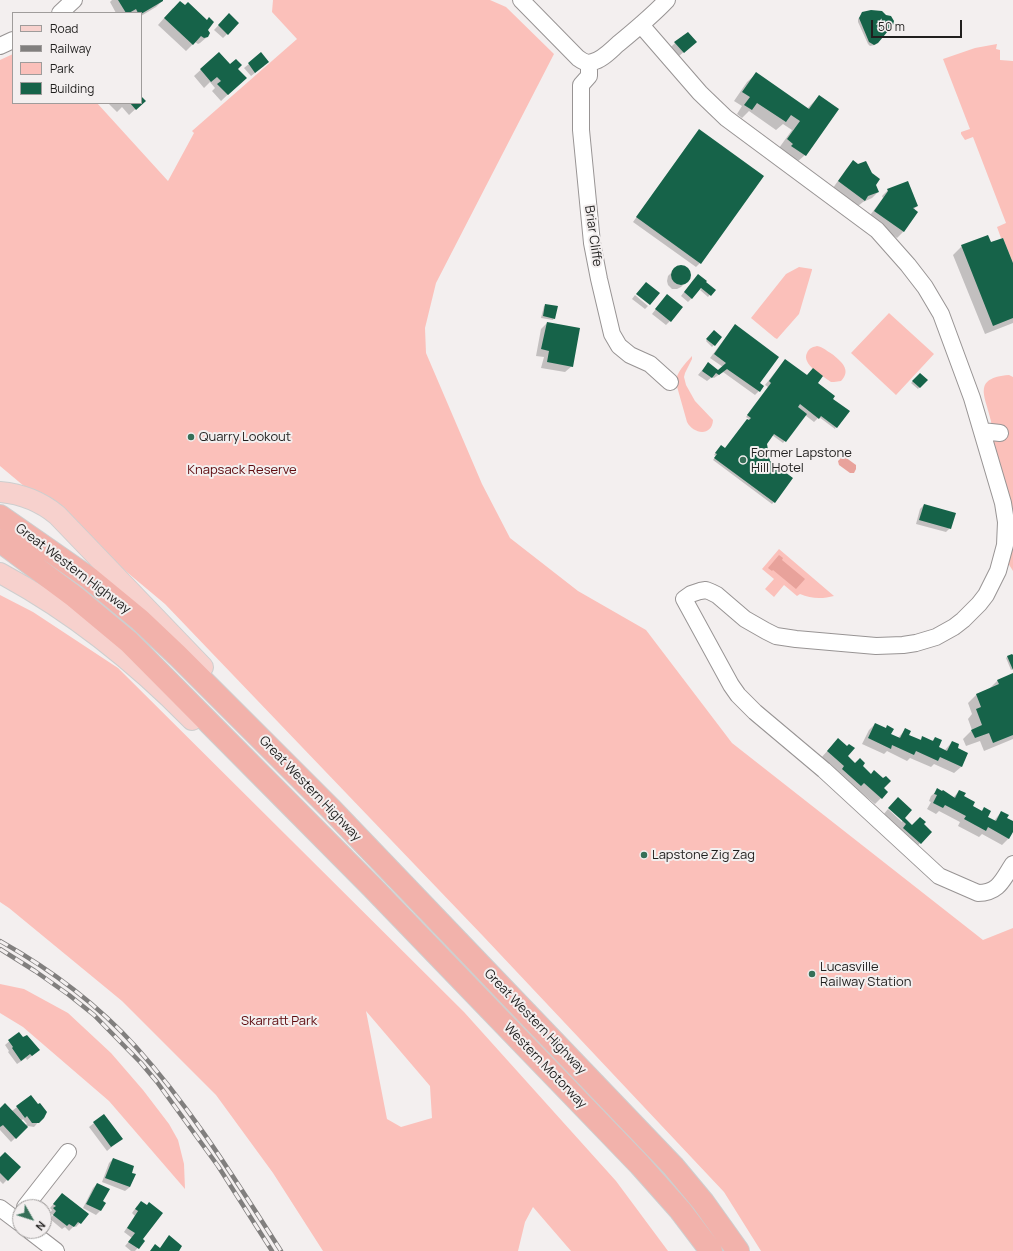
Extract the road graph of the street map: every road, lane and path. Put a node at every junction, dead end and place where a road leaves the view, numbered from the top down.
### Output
1 (74, 0) edge
2 (521, 0) edge
3 (666, 0) edge
4 (61, 12) edge
5 (641, 25) junction
6 (12, 40) edge
7 (0, 46) edge
8 (589, 63) junction
9 (670, 382) dead end
10 (982, 431) junction
11 (1000, 433) dead end
12 (0, 492) edge
13 (0, 516) edge
14 (0, 541) edge
15 (0, 573) edge
16 (331, 810) junction
17 (314, 828) junction
18 (1013, 864) edge
19 (372, 887) joint
20 (598, 1088) joint
21 (68, 1152) dead end
22 (33, 1199) edge
23 (0, 1208) edge
24 (12, 1213) edge
25 (40, 1239) edge
26 (56, 1251) edge
27 (711, 1251) edge
28 (738, 1251) edge

1 - 4 street
2 - 8 street
3 - 5 street
5 - 8 street
5 - 10 street
6 - 7 street
8 - 9 street, Briar Cliffe
10 - 11 street
10 - 18 street
12 - 16 main road
13 - 16 highway, Great Western Highway
14 - 17 highway, Great Western Highway
15 - 17 main road
16 - 20 highway, Great Western Highway
17 - 19 highway, Great Western Highway
19 - 27 highway, Western Motorway
20 - 28 highway, Western Motorway
21 - 22 street
23 - 24 street
25 - 26 street

